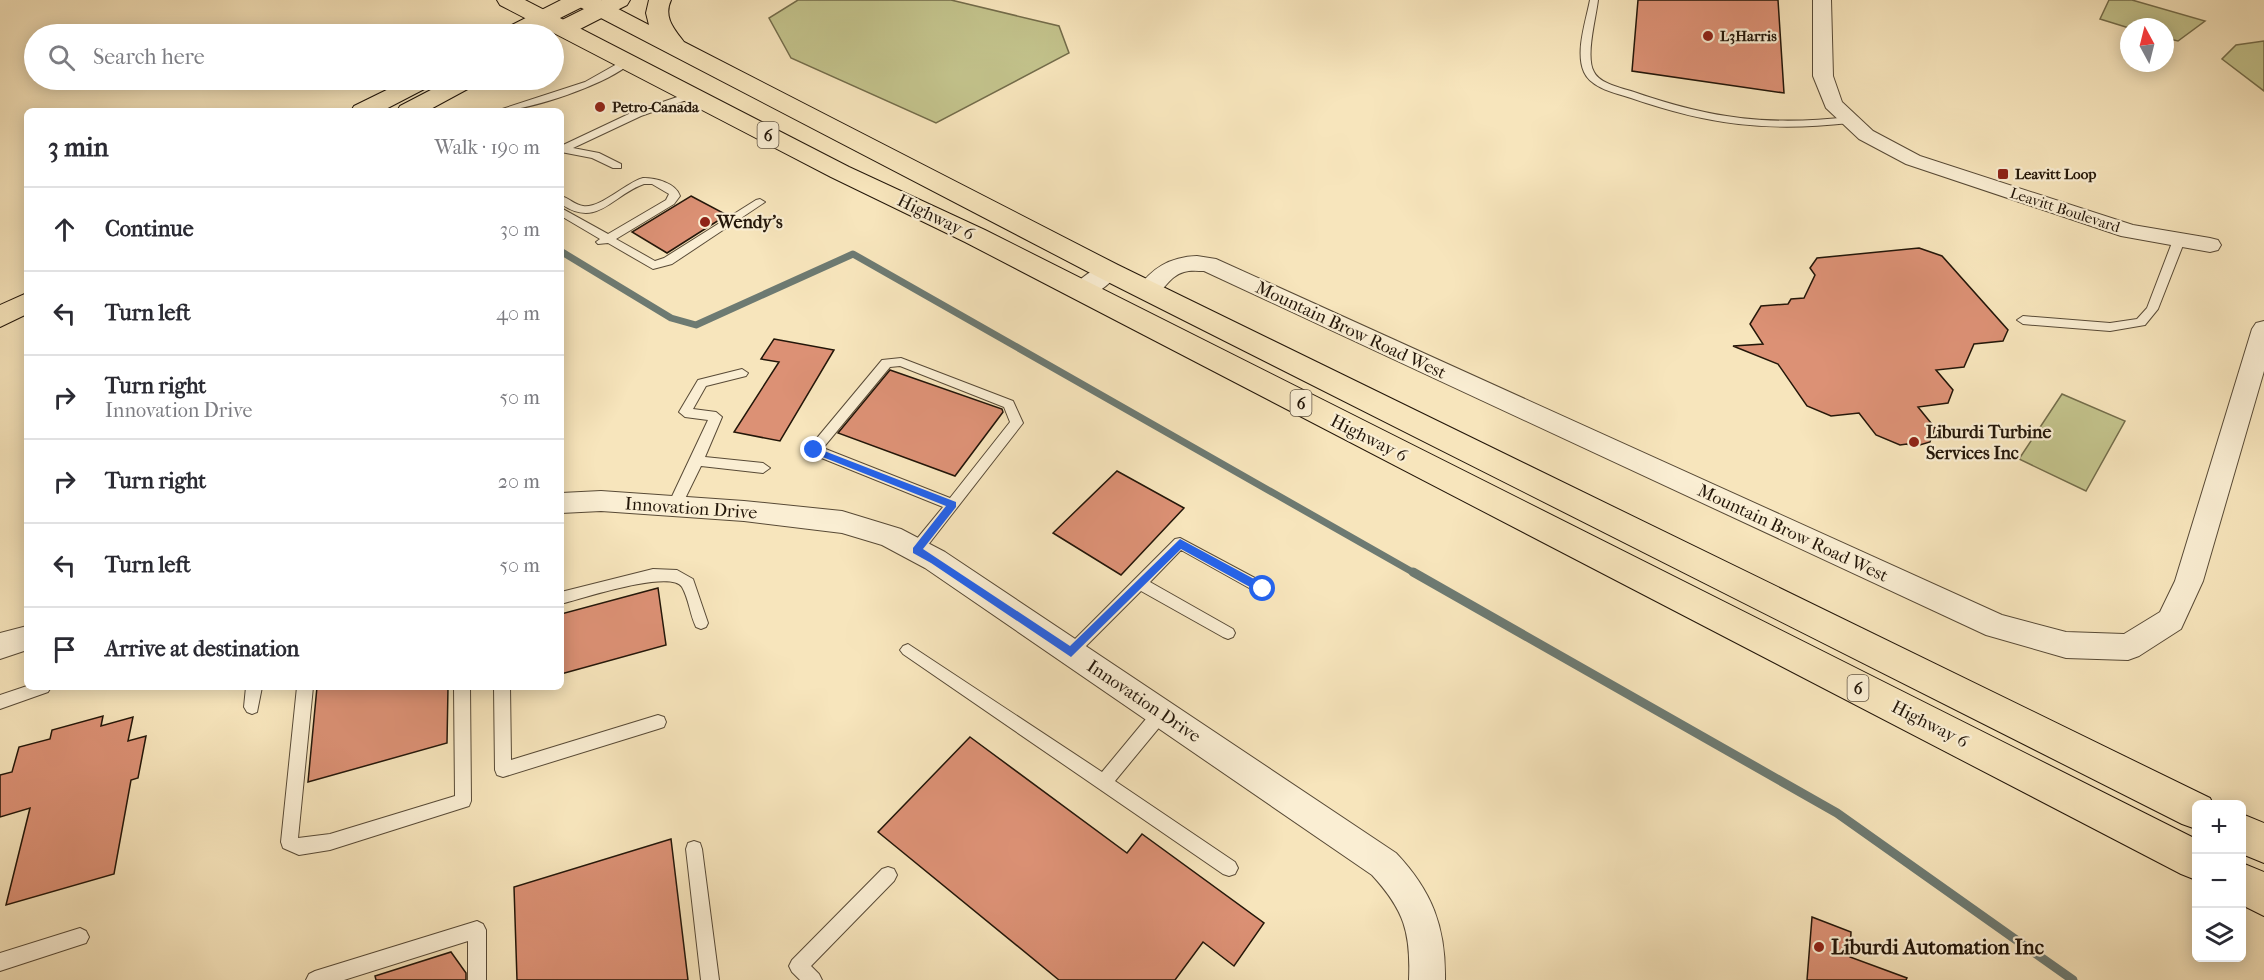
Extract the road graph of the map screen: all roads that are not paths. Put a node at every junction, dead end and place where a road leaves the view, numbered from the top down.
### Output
1 (508, 0) edge
2 (579, 0) edge
3 (660, 0) edge
4 (1594, 0) edge
5 (1822, 0) edge
6 (602, 3) edge
7 (548, 24) edge
8 (556, 24) edge
9 (559, 24) edge
10 (564, 32) edge
11 (676, 48) junction
12 (627, 62) junction
13 (404, 90) edge
14 (448, 90) edge
15 (692, 95) junction
16 (369, 108) edge
17 (414, 108) edge
18 (511, 108) edge
19 (1850, 120) junction
20 (564, 148) edge
21 (564, 150) edge
22 (617, 166) dead end
23 (564, 202) edge
24 (760, 202) dead end
25 (564, 213) edge
26 (2179, 240) junction
27 (604, 241) junction
28 (2210, 245) dead end
29 (1108, 271) junction
30 (1082, 291) junction
31 (1148, 291) junction
32 (24, 304) edge
33 (0, 317) edge
34 (2023, 320) dead end
35 (2264, 329) edge
36 (742, 373) dead end
37 (697, 461) junction
38 (763, 468) dead end
39 (564, 503) edge
40 (952, 505) junction
41 (674, 507) junction
42 (916, 550) junction
43 (1141, 584) junction
44 (1263, 589) dead end
45 (564, 597) edge
46 (701, 623) dead end
47 (1228, 633) dead end
48 (24, 639) edge
49 (0, 646) edge
50 (908, 650) dead end
51 (1071, 652) junction
52 (34, 690) edge
53 (254, 690) edge
54 (305, 690) edge
55 (462, 690) edge
56 (502, 690) edge
57 (0, 702) edge
58 (252, 707) dead end
59 (1161, 714) junction
60 (658, 722) dead end
61 (1103, 783) junction
62 (2192, 809) edge
63 (2246, 835) edge
64 (2264, 844) edge
65 (694, 849) dead end
66 (2192, 858) edge
67 (1229, 868) dead end
68 (888, 875) dead end
69 (2246, 886) edge
70 (2264, 895) edge
71 (80, 937) dead end
72 (0, 962) edge
73 (315, 980) edge
74 (477, 980) edge
75 (710, 980) edge
76 (813, 980) edge
77 (1427, 980) edge

1 - 7 main road, Highway 6 / 6
2 - 8 main road
3 - 11 main road
4 - 19 lane
5 - 19 street, Leavitt Boulevard
6 - 9 main road
6 - 11 main road, Highway 6 / 6
10 - 12 main road, Highway 6 / 6
11 - 29 main road, Highway 6 / 6
12 - 15 main road, Highway 6 / 6
12 - 18 lane
13 - 16 main road
14 - 17 main road
15 - 20 lane
15 - 30 main road, Highway 6 / 6
19 - 26 street, Leavitt Boulevard
21 - 22 lane
23 - 27 lane
24 - 27 lane
25 - 27 lane
26 - 28 street, Leavitt Boulevard
26 - 34 lane
29 - 30 street
29 - 31 main road, Highway 6 / 6
30 - 66 main road, Highway 6 / 6
31 - 35 street, Mountain Brow Road West
31 - 62 main road, Highway 6 / 6
32 - 33 main road
36 - 37 lane
37 - 38 lane
37 - 41 lane
39 - 41 street, Innovation Drive
40 - 40 lane
40 - 42 lane
41 - 42 street, Innovation Drive
42 - 51 street, Innovation Drive
43 - 44 lane
43 - 47 lane
43 - 51 lane
45 - 46 lane
48 - 49 street
50 - 61 lane
51 - 59 street, Innovation Drive
52 - 57 lane
53 - 58 lane
54 - 55 lane
56 - 60 lane
59 - 61 lane
59 - 77 street, Innovation Drive
61 - 67 lane
63 - 64 main road
65 - 75 lane
68 - 76 lane
69 - 70 main road
71 - 72 lane
73 - 74 lane

